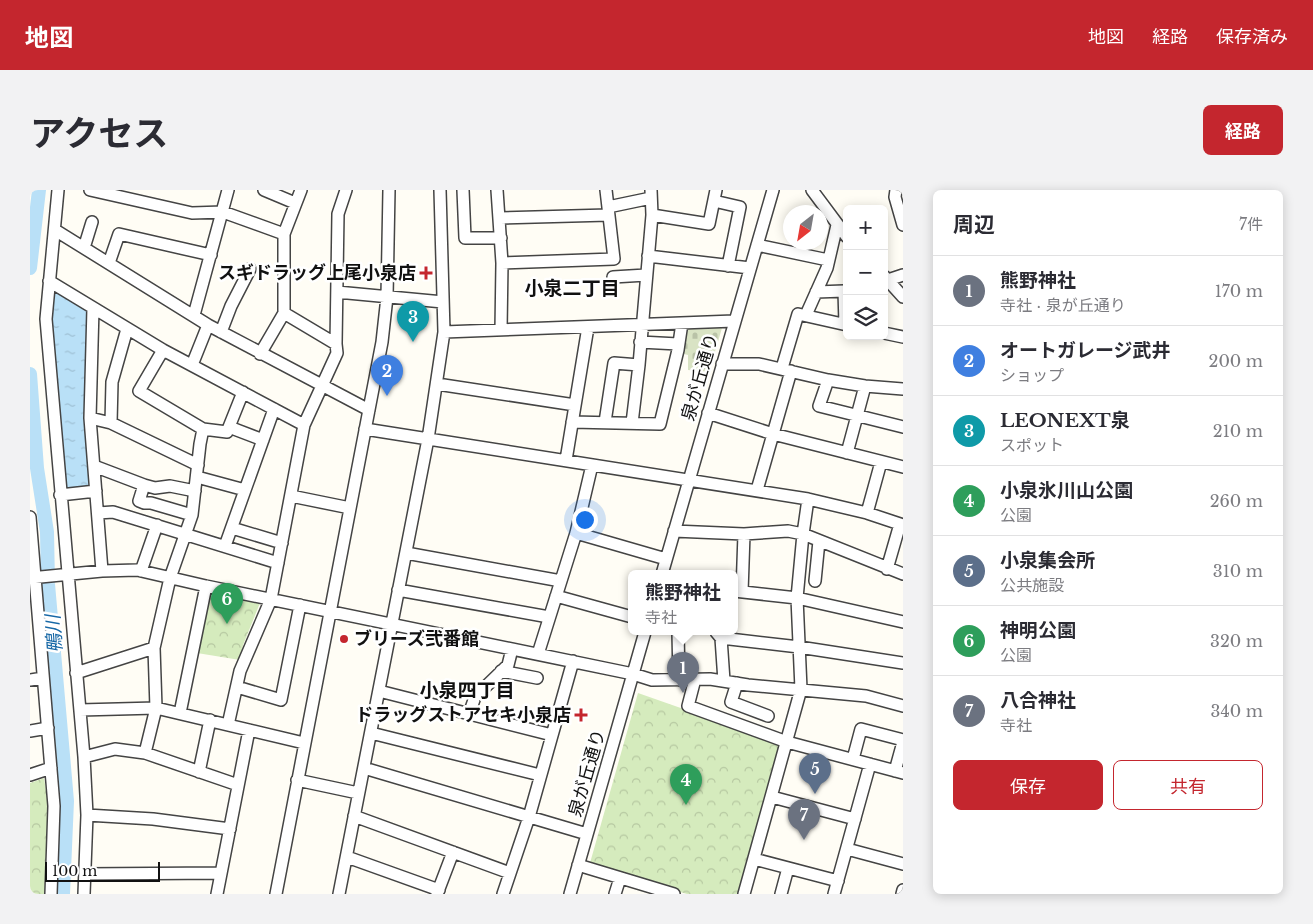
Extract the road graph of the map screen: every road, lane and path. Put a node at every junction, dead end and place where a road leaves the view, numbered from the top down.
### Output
1 (58, 190) edge
2 (90, 190) edge
3 (228, 190) edge
4 (264, 190) edge
5 (301, 190) edge
6 (346, 190) edge
7 (389, 190) edge
8 (440, 190) edge
9 (464, 190) edge
10 (497, 190) edge
11 (606, 190) edge
12 (773, 190) edge
13 (812, 190) edge
14 (896, 190) edge
15 (651, 194) edge
16 (715, 195) edge
17 (295, 202) junction
18 (608, 211) junction
19 (223, 212) junction
20 (652, 216) junction
21 (500, 218) junction
22 (92, 222) dead end
23 (837, 225) junction
24 (903, 225) edge
25 (55, 230) junction
26 (843, 232) edge
27 (284, 234) junction
28 (501, 238) junction
29 (757, 244) junction
30 (84, 248) junction
31 (211, 255) junction
32 (648, 256) junction
33 (828, 260) junction
34 (109, 263) junction
35 (502, 263) junction
36 (728, 266) junction
37 (750, 268) junction
38 (250, 269) dead end
39 (646, 274) junction
40 (903, 275) edge
41 (613, 277) dead end
42 (888, 278) edge
43 (888, 280) edge
44 (49, 281) junction
45 (337, 292) junction
46 (816, 292) junction
47 (844, 295) edge
48 (387, 297) junction
49 (903, 297) edge
50 (443, 302) junction
51 (93, 308) junction
52 (284, 313) junction
53 (194, 315) junction
54 (806, 315) junction
55 (734, 321) junction
56 (682, 323) junction
57 (843, 323) edge
58 (208, 325) junction
59 (642, 325) junction
60 (588, 327) junction
61 (127, 328) junction
62 (501, 330) junction
63 (221, 332) junction
64 (444, 332) junction
65 (888, 334) edge
66 (903, 337) edge
67 (640, 342) junction
68 (336, 344) junction
69 (678, 344) junction
70 (163, 350) junction
71 (260, 354) junction
72 (722, 364) junction
73 (192, 365) junction
74 (639, 365) junction
75 (787, 370) junction
76 (828, 380) junction
77 (437, 384) junction
78 (322, 386) junction
79 (865, 386) junction
80 (903, 389) edge
81 (243, 392) junction
82 (575, 405) junction
83 (274, 408) junction
84 (369, 410) junction
85 (708, 412) junction
86 (858, 416) junction
87 (90, 418) junction
88 (572, 422) junction
89 (606, 422) junction
90 (111, 423) junction
91 (632, 423) junction
92 (304, 425) junction
93 (229, 427) junction
94 (903, 427) edge
95 (203, 429) junction
96 (365, 429) junction
97 (773, 434) junction
98 (428, 439) junction
99 (263, 440) junction
100 (847, 453) junction
101 (566, 460) junction
102 (881, 462) junction
103 (592, 465) junction
104 (94, 466) junction
105 (903, 467) edge
106 (197, 471) junction
107 (689, 479) junction
108 (144, 486) junction
109 (245, 490) junction
110 (757, 490) junction
111 (96, 491) junction
112 (195, 491) junction
113 (60, 495) junction
114 (291, 496) junction
115 (808, 499) junction
116 (350, 508) junction
117 (98, 513) junction
118 (867, 513) junction
119 (192, 516) junction
120 (30, 520) edge
121 (901, 524) edge
122 (157, 525) junction
123 (232, 528) junction
124 (674, 531) junction
125 (576, 533) junction
126 (186, 534) junction
127 (744, 534) junction
128 (803, 534) junction
129 (819, 541) junction
130 (282, 544) junction
131 (226, 546) junction
132 (406, 553) junction
133 (666, 559) junction
134 (278, 563) junction
135 (887, 569) junction
136 (663, 570) edge
137 (102, 571) junction
138 (141, 571) junction
139 (903, 574) edge
140 (67, 575) junction
141 (32, 578) edge
142 (170, 578) junction
143 (561, 581) junction
144 (815, 581) dead end
145 (206, 586) junction
146 (398, 590) junction
147 (738, 592) edge
148 (556, 596) junction
149 (797, 598) junction
150 (271, 600) junction
151 (300, 606) junction
152 (329, 612) junction
153 (628, 616) edge
154 (549, 617) junction
155 (903, 622) edge
156 (392, 625) junction
157 (34, 628) edge
158 (644, 635) edge
159 (678, 635) edge
160 (719, 635) edge
161 (799, 647) junction
162 (154, 648) junction
163 (512, 649) junction
164 (538, 654) junction
165 (573, 661) junction
166 (903, 663) edge
167 (502, 671) junction
168 (76, 673) junction
169 (633, 674) junction
170 (43, 678) junction
171 (537, 678) dead end
172 (30, 680) edge
173 (679, 680) junction
174 (695, 680) junction
175 (724, 681) junction
176 (737, 683) junction
177 (237, 687) junction
178 (801, 689) junction
179 (379, 691) junction
180 (903, 706) edge
181 (156, 708) junction
182 (80, 710) junction
183 (180, 713) junction
184 (469, 714) junction
185 (768, 716) dead end
186 (210, 720) junction
187 (228, 725) junction
188 (48, 728) junction
189 (30, 730) edge
190 (249, 730) junction
191 (371, 733) junction
192 (552, 735) junction
193 (903, 741) edge
194 (787, 742) junction
195 (304, 743) junction
196 (145, 753) junction
197 (84, 756) junction
198 (853, 759) junction
199 (870, 764) junction
200 (51, 768) junction
201 (364, 768) junction
202 (199, 772) junction
203 (899, 772) edge
204 (30, 775) edge
205 (540, 775) junction
206 (297, 780) junction
207 (238, 785) junction
208 (358, 793) junction
209 (772, 797) junction
210 (87, 815) junction
211 (354, 816) junction
212 (528, 817) junction
213 (854, 819) junction
214 (230, 829) junction
215 (588, 834) junction
216 (846, 849) junction
217 (453, 852) junction
218 (346, 857) junction
219 (754, 859) junction
220 (903, 864) edge
221 (578, 865) junction
222 (788, 868) junction
223 (221, 873) junction
224 (510, 873) junction
225 (85, 874) junction
226 (620, 878) junction
227 (838, 881) junction
228 (903, 890) edge
229 (656, 891) edge
230 (438, 892) edge
231 (51, 894) edge
232 (84, 894) edge
233 (217, 894) edge
234 (276, 894) edge
235 (339, 894) edge
236 (503, 894) edge
237 (570, 894) edge
238 (615, 894) edge
239 (674, 894) edge
240 (744, 894) edge
241 (781, 894) edge
242 (834, 894) edge
243 (902, 894) edge

1 - 25 street
2 - 19 street
3 - 19 street
4 - 17 street
5 - 17 street
6 - 45 street
7 - 48 street
8 - 50 street
9 - 28 street
10 - 21 street
11 - 18 street
12 - 29 street, 泉が丘通り
13 - 23 street
14 - 24 street
15 - 18 street
15 - 20 street
16 - 20 street
16 - 36 street
17 - 27 street
18 - 21 street
18 - 35 street
19 - 27 street
19 - 31 street
20 - 32 street
21 - 28 street
22 - 30 street
23 - 26 street
23 - 33 street
25 - 30 street
25 - 44 street
27 - 52 street
28 - 35 street
29 - 33 street
29 - 37 street, 泉が丘通り
30 - 34 street
31 - 34 street
31 - 53 street
32 - 36 street
32 - 39 street
33 - 46 street
34 - 53 street
35 - 62 street
36 - 37 street
37 - 55 street, 泉が丘通り
38 - 63 street
39 - 41 street
39 - 59 street
40 - 42 street
43 - 49 street
44 - 51 street
44 - 113 street
45 - 48 street
45 - 68 street
46 - 47 street
46 - 54 street
48 - 50 street
48 - 84 street
50 - 64 street
51 - 61 street
51 - 87 street
52 - 68 street
52 - 71 street
53 - 58 street
54 - 57 street
54 - 75 street
55 - 56 street
55 - 72 street, 泉が丘通り
56 - 59 street
56 - 69 street
58 - 63 street
58 - 73 street
59 - 60 street
59 - 67 street
60 - 62 street
60 - 82 street
61 - 70 street
61 - 90 street
62 - 64 street
63 - 71 street
64 - 77 street
65 - 66 street
67 - 69 street
67 - 74 street
68 - 78 street
69 - 91 street
70 - 73 street
70 - 95 street
71 - 78 street
72 - 75 street
72 - 85 street, 泉が丘通り
73 - 81 street
74 - 89 street
74 - 91 street
75 - 76 street
75 - 97 street
76 - 79 street
76 - 86 street
77 - 82 street
77 - 98 street
78 - 84 street
78 - 92 street
79 - 80 street
79 - 86 street
81 - 83 street
81 - 93 street
82 - 88 street
83 - 92 street
83 - 99 street
84 - 96 street
85 - 97 street
85 - 107 street, 泉が丘通り
86 - 94 street
86 - 100 street
87 - 90 street
87 - 104 street
88 - 89 street
88 - 101 street
89 - 91 street
90 - 106 street
92 - 114 street
93 - 95 street
93 - 99 street
95 - 106 street
96 - 98 street
96 - 116 street
97 - 100 street
97 - 110 street
98 - 101 street
98 - 132 street
99 - 109 street
100 - 102 street
101 - 103 street
102 - 105 street
102 - 118 street
103 - 107 street
103 - 125 street
104 - 108 street
104 - 111 street
106 - 109 street
106 - 112 street
107 - 110 street
107 - 124 street, 泉が丘通り
108 - 112 street
108 - 119 street
109 - 123 street
110 - 115 street
111 - 113 street
111 - 117 street
112 - 119 street
113 - 140 street
114 - 116 street
114 - 130 street
115 - 118 street
115 - 128 street
116 - 152 street
117 - 122 street
117 - 137 street
118 - 121 street
119 - 126 street
120 - 141 street
121 - 135 street
122 - 126 street
122 - 138 street
123 - 130 street
123 - 131 street
124 - 127 street
124 - 133 street, 泉が丘通り
125 - 133 street
125 - 143 street
126 - 131 street
126 - 142 street
127 - 128 street
127 - 147 street
128 - 129 street
128 - 149 street
129 - 135 street
129 - 144 street
130 - 134 street
131 - 134 street
132 - 143 street
132 - 146 street
133 - 136 street, 泉が丘通り
134 - 150 street
135 - 139 street
137 - 138 street
137 - 140 street
138 - 142 street
140 - 141 street
140 - 168 street
141 - 157 street
142 - 145 street
142 - 162 street
143 - 148 street
145 - 150 street
145 - 183 street
146 - 154 street
146 - 156 street
147 - 149 street
148 - 153 street
148 - 154 street
149 - 155 street
149 - 161 street
150 - 151 street
150 - 177 street
151 - 152 street
151 - 177 street
152 - 156 street
152 - 195 street
154 - 164 street
156 - 163 street
156 - 179 street
157 - 170 street
158 - 169 street, 泉が丘通り
159 - 173 street
160 - 161 street
160 - 175 street
161 - 166 street
161 - 178 street
162 - 168 street
162 - 181 street
163 - 164 street
163 - 167 street
164 - 165 street
165 - 169 street
165 - 192 street
167 - 171 street
167 - 184 street
168 - 182 street
169 - 173 street
169 - 215 street, 泉が丘通り
170 - 172 street
170 - 188 street
173 - 174 street
174 - 175 street
174 - 194 street
175 - 176 street
176 - 178 street
176 - 185 street
177 - 187 street
178 - 180 street
178 - 194 street
179 - 184 street
179 - 191 street
181 - 182 street
181 - 183 street
181 - 196 street
182 - 197 street
183 - 186 street
184 - 192 street
186 - 187 street
186 - 202 street
187 - 190 street
188 - 189 street
188 - 200 street
190 - 195 street
190 - 207 street
191 - 201 street
191 - 205 street
192 - 205 street
193 - 198 street
193 - 203 street
194 - 198 street
194 - 209 street
195 - 206 street
196 - 197 street
196 - 202 street
197 - 210 street
198 - 199 street
199 - 203 street
199 - 213 street
200 - 204 street
200 - 231 street
201 - 208 street
201 - 212 street
202 - 207 street
205 - 212 street
206 - 208 street
206 - 234 street
207 - 214 street
208 - 211 street
209 - 213 street
209 - 219 street
210 - 214 street
210 - 225 street
211 - 217 street
211 - 218 street
212 - 215 street
212 - 224 street
213 - 216 street
214 - 223 street
215 - 221 street, 泉が丘通り
216 - 220 street
216 - 227 street
217 - 224 street
217 - 230 street
218 - 230 street
218 - 235 street
219 - 222 street
219 - 240 street
221 - 226 street
221 - 237 street, 泉が丘通り
222 - 227 street
222 - 241 street
223 - 225 street
223 - 233 street
224 - 236 street
225 - 232 street
226 - 229 street
226 - 238 street
227 - 242 street
228 - 243 street
229 - 239 street

